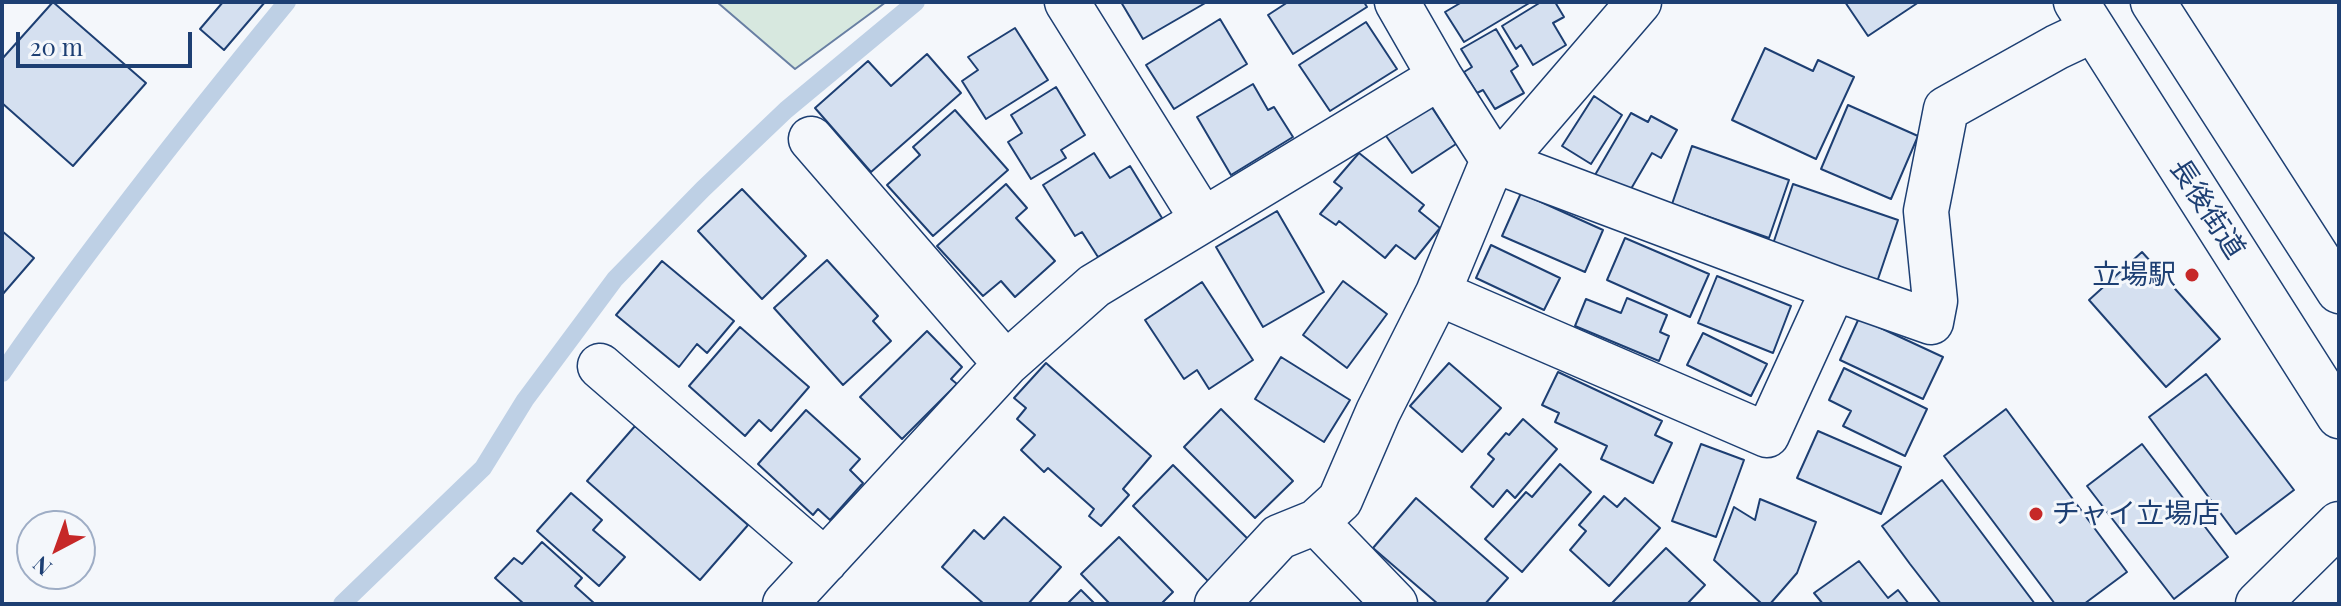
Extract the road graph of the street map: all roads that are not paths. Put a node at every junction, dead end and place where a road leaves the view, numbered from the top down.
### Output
1 (1067, 2) edge
2 (1397, 2) edge
3 (1639, 2) edge
4 (2153, 2) edge
5 (2084, 16) edge
6 (1440, 77) junction
7 (811, 139) dead end
8 (1493, 160) junction
9 (1203, 220) junction
10 (2331, 279) edge
11 (1834, 288) junction
12 (1438, 293) junction
13 (1006, 364) junction
14 (600, 366) dead end
15 (2339, 416) edge
16 (1316, 522) junction
17 (2339, 524) edge
18 (825, 561) junction
19 (785, 604) edge
20 (1217, 604) edge
21 (1395, 604) edge
22 (2258, 604) edge

1 - 9 street
2 - 6 street
3 - 8 street
4 - 10 street
5 - 11 street
5 - 15 street, 長後街道
6 - 8 street
6 - 9 street
7 - 13 street
8 - 11 street
8 - 12 street
9 - 13 street
11 - 12 street
12 - 16 street
13 - 18 street
14 - 18 street
16 - 20 street
16 - 21 street
17 - 22 street
18 - 19 street

